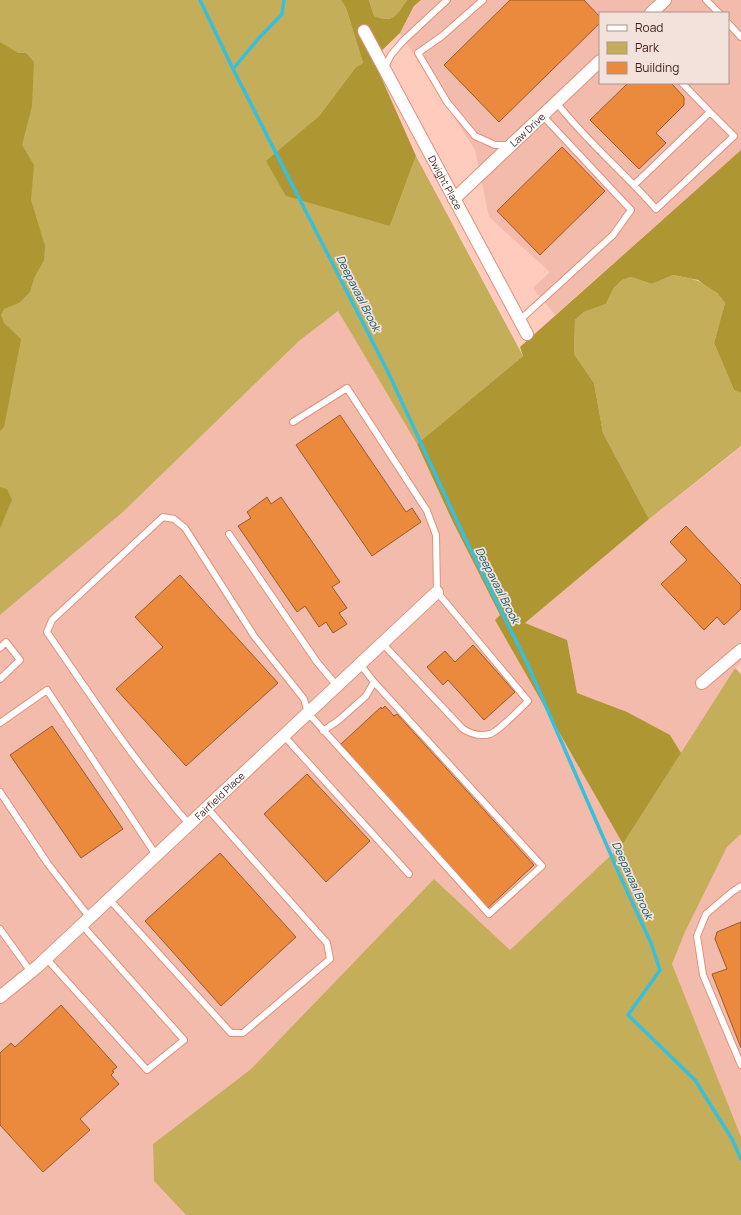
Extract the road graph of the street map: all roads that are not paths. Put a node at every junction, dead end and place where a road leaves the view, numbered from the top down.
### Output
1 (447, 0) edge
2 (483, 0) edge
3 (665, 0) edge
4 (706, 0) edge
5 (652, 12) edge
6 (718, 12) edge
7 (729, 24) edge
8 (364, 31) dead end
9 (741, 37) edge
10 (599, 62) edge
11 (384, 69) junction
12 (683, 84) edge
13 (556, 102) junction
14 (710, 112) junction
15 (543, 116) junction
16 (511, 145) junction
17 (635, 184) junction
18 (454, 199) junction
19 (520, 320) junction
20 (527, 334) dead end
21 (293, 422) dead end
22 (229, 534) dead end
23 (437, 592) junction
24 (382, 643) junction
25 (0, 648) edge
26 (739, 652) edge
27 (360, 664) junction
28 (0, 679) edge
29 (374, 682) junction
30 (702, 683) dead end
31 (337, 686) junction
32 (308, 713) junction
33 (0, 723) edge
34 (323, 731) junction
35 (284, 736) junction
36 (0, 792) edge
37 (207, 808) junction
38 (189, 824) junction
39 (156, 855) junction
40 (409, 874) dead end
41 (741, 886) edge
42 (109, 899) junction
43 (86, 921) junction
44 (0, 929) edge
45 (46, 958) junction
46 (31, 972) junction
47 (1, 995) edge
48 (741, 1065) edge

1 - 11 lane
2 - 16 lane
3 - 5 street
4 - 6 lane
7 - 9 lane
8 - 11 street, Dwight Place
10 - 13 street, Law Drive
11 - 18 street, Dwight Place
12 - 14 lane
13 - 15 street, Law Drive
13 - 17 lane
14 - 17 lane
14 - 17 lane
15 - 16 street, Law Drive
15 - 19 lane
16 - 18 street, Law Drive
18 - 19 street, Dwight Place
19 - 20 street, Dwight Place
21 - 23 lane
22 - 31 lane
23 - 24 street, Fairfield Place
23 - 24 lane
24 - 27 street, Fairfield Place
25 - 28 lane
26 - 30 street
27 - 29 lane
27 - 31 street, Fairfield Place
29 - 34 lane
29 - 34 lane
31 - 32 street, Fairfield Place
32 - 34 lane
32 - 35 street, Fairfield Place
32 - 38 lane
33 - 39 lane
35 - 37 street, Fairfield Place
35 - 40 lane
36 - 43 lane
37 - 38 street, Fairfield Place
37 - 42 lane
38 - 39 street, Fairfield Place
39 - 42 street, Fairfield Place
41 - 48 lane
42 - 43 street, Fairfield Place
43 - 45 street, Fairfield Place
43 - 45 lane
44 - 46 lane
45 - 46 street, Fairfield Place
46 - 47 street, Fairfield Place

